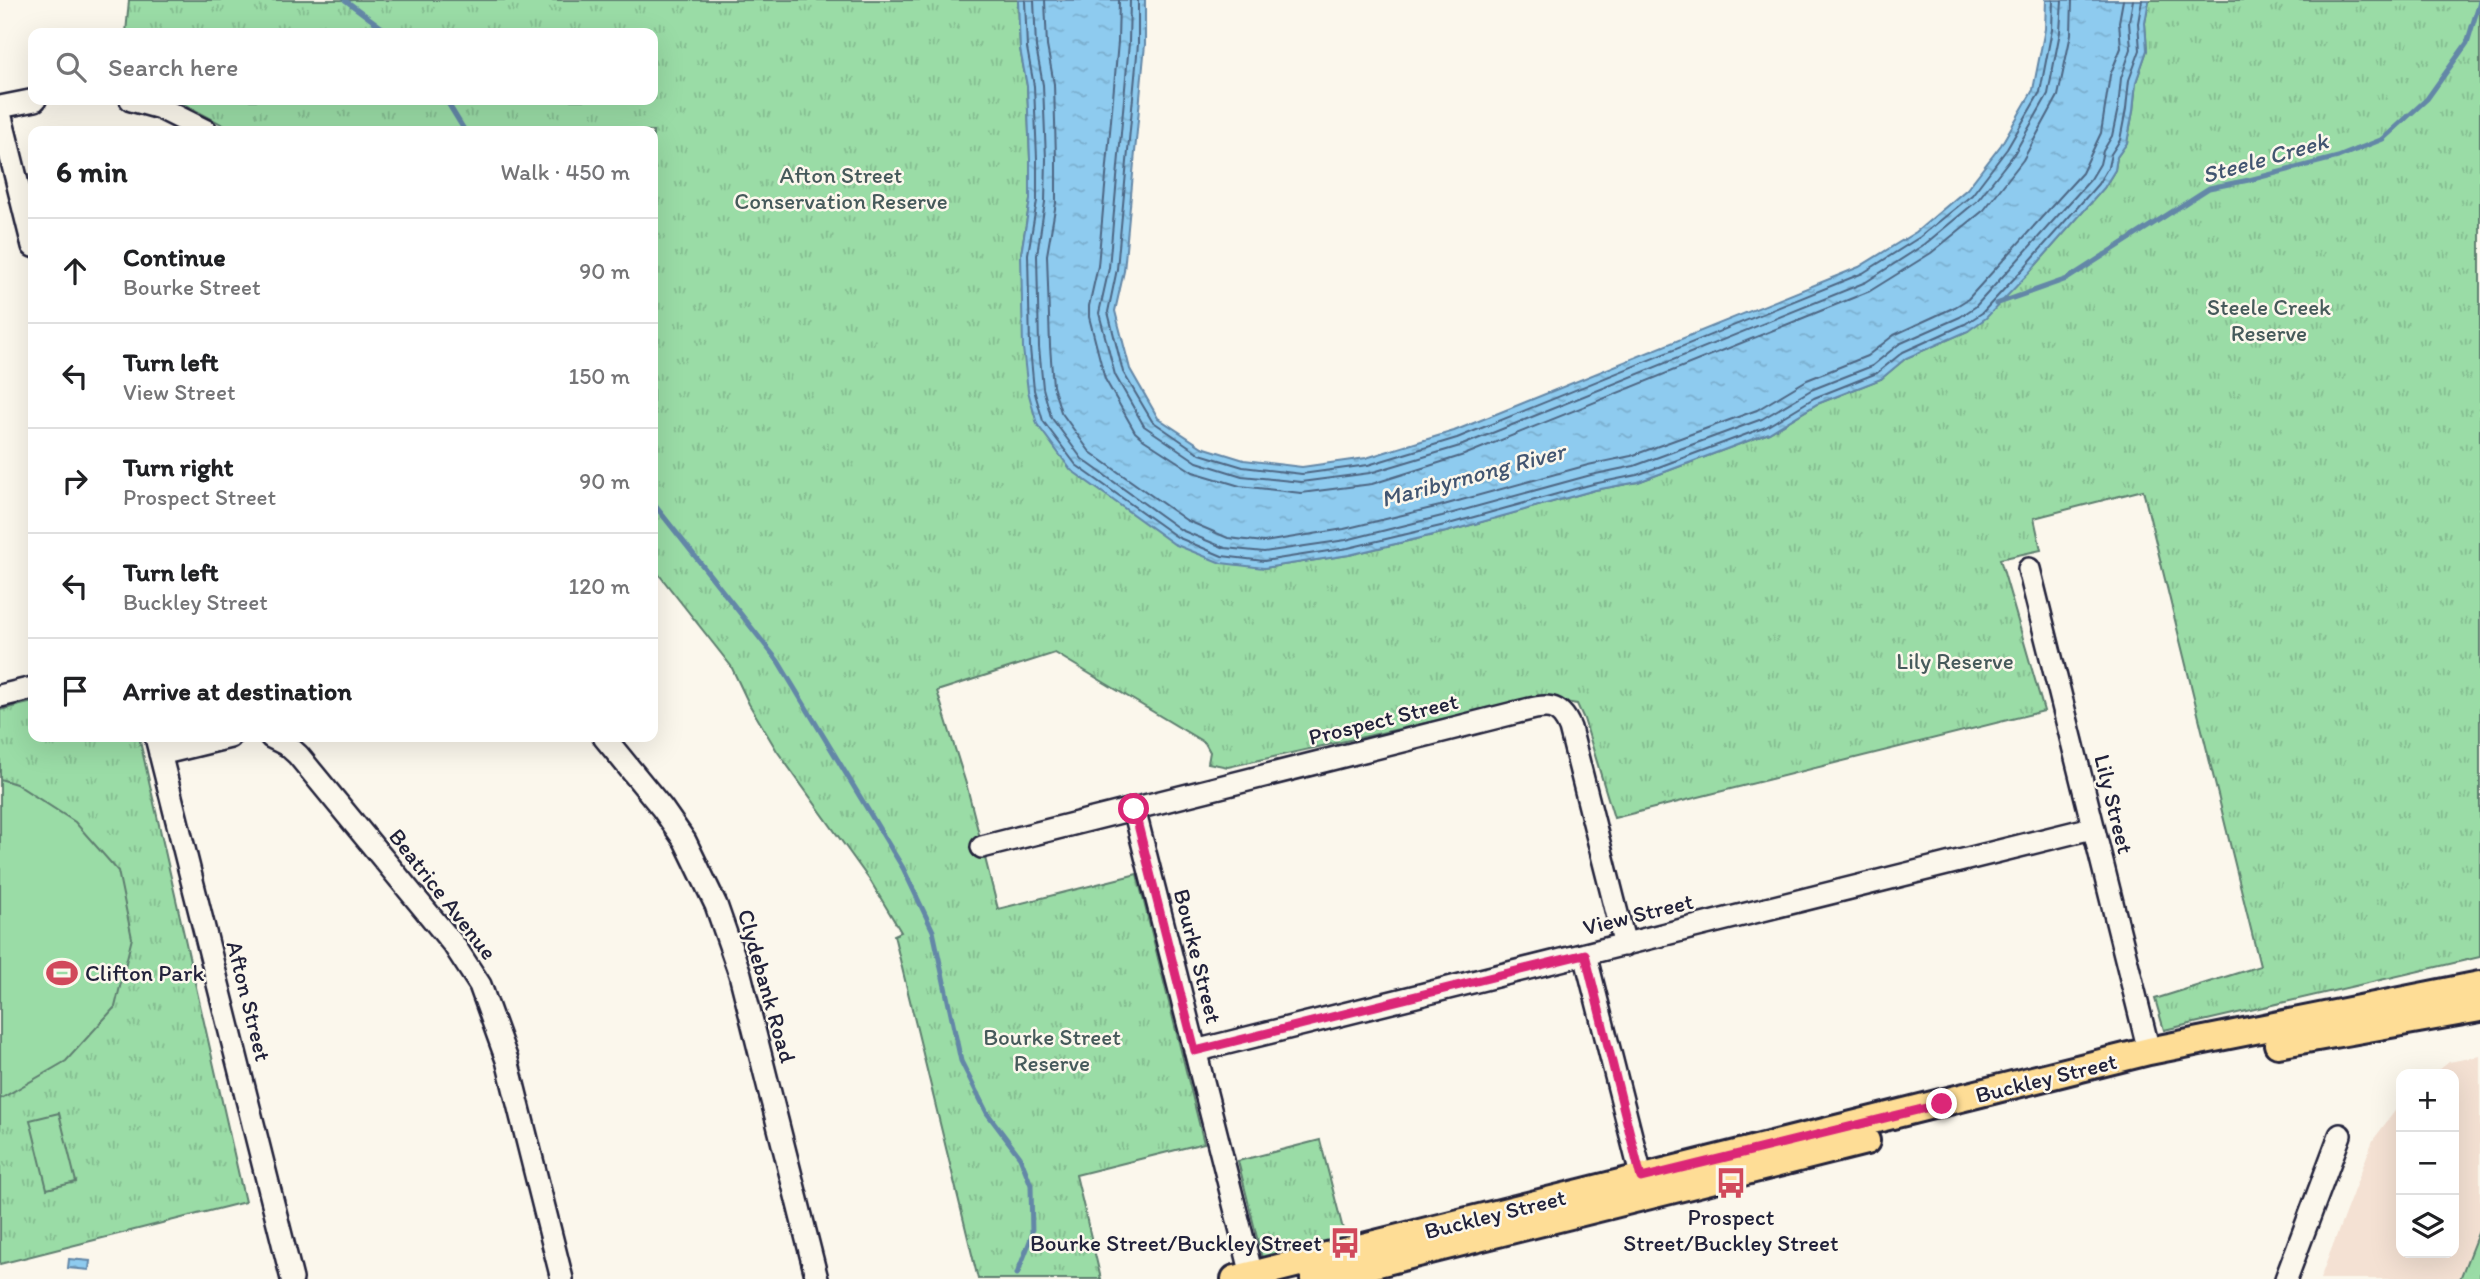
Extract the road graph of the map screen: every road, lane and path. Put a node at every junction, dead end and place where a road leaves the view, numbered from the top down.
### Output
1 (28, 101) edge
2 (149, 105) edge
3 (0, 107) edge
4 (0, 113) edge
5 (196, 126) edge
6 (28, 226) edge
7 (2029, 569) dead end
8 (28, 689) edge
9 (0, 696) edge
10 (185, 742) edge
11 (282, 742) edge
12 (608, 742) edge
13 (158, 745) edge
14 (1134, 809) junction
15 (2092, 828) junction
16 (982, 847) dead end
17 (1625, 945) junction
18 (1585, 954) junction
19 (2480, 985) edge
20 (2480, 1008) edge
21 (1195, 1051) junction
22 (2151, 1060) junction
23 (2340, 1135) dead end
24 (1644, 1187) junction
25 (1328, 1272) edge
26 (1247, 1278) edge
27 (292, 1279) edge
28 (562, 1279) edge
29 (817, 1279) edge
30 (2286, 1279) edge

1 - 3 street
2 - 5 street
4 - 6 street
7 - 15 street, Lily Street
8 - 9 street
10 - 13 street
11 - 28 street, Beatrice Avenue
12 - 29 street, Clydebank Road
13 - 27 street, Afton Street
14 - 16 street, Prospect Street
14 - 17 street, Prospect Street
14 - 21 street, Bourke Street
15 - 17 street, View Street
15 - 22 street, Lily Street
17 - 18 street, View Street
18 - 21 street, View Street
18 - 24 street
19 - 22 main road, Buckley Street
20 - 22 main road, Buckley Street
21 - 26 street, Bourke Street
22 - 24 main road, Buckley Street
23 - 30 street
24 - 25 main road, Buckley Street
25 - 26 main road, Buckley Street

